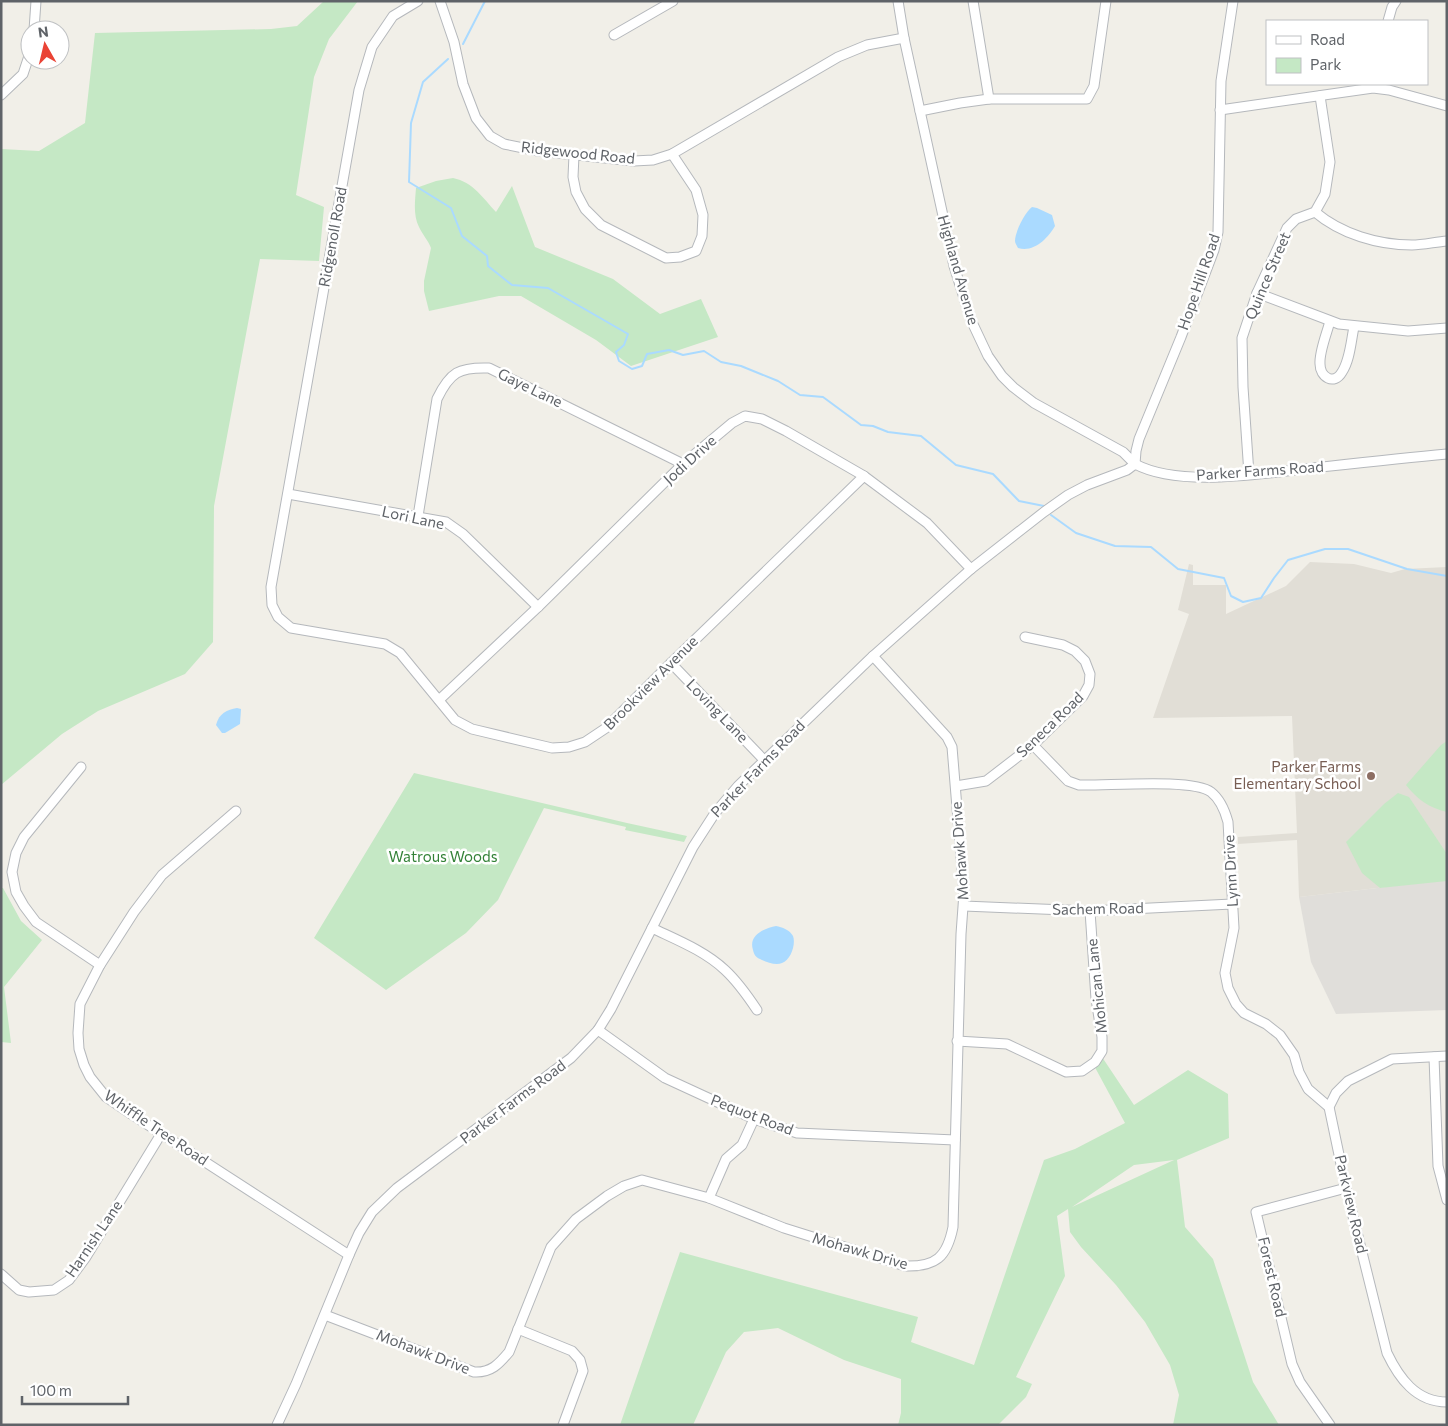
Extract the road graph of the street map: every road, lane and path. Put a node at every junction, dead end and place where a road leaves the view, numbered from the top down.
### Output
1 (36, 1) edge
2 (418, 1) edge
3 (440, 1) edge
4 (673, 1) edge
5 (898, 1) edge
6 (973, 1) edge
7 (1106, 1) edge
8 (1233, 1) edge
9 (1396, 1) edge
10 (35, 20) edge
11 (1388, 20) edge
12 (614, 36) dead end
13 (904, 38) junction
14 (24, 70) edge
15 (1374, 86) edge
16 (1, 95) edge
17 (1320, 96) junction
18 (989, 99) junction
19 (1447, 106) edge
20 (1220, 110) junction
21 (920, 111) junction
22 (672, 154) junction
23 (574, 155) junction
24 (1315, 212) junction
25 (1447, 241) edge
26 (1257, 293) junction
27 (1330, 322) junction
28 (1354, 326) junction
29 (1447, 328) edge
30 (1447, 454) edge
31 (684, 464) junction
32 (1135, 464) junction
33 (1249, 474) junction
34 (864, 476) junction
35 (288, 494) junction
36 (418, 516) junction
37 (971, 569) junction
38 (538, 607) junction
39 (1026, 636) dead end
40 (873, 656) junction
41 (671, 663) junction
42 (439, 700) junction
43 (1033, 745) junction
44 (764, 760) junction
45 (81, 767) dead end
46 (956, 786) junction
47 (236, 811) dead end
48 (1232, 904) junction
49 (964, 906) junction
50 (1090, 912) junction
51 (652, 928) junction
52 (100, 965) junction
53 (757, 1010) dead end
54 (598, 1030) junction
55 (957, 1041) junction
56 (1447, 1056) edge
57 (1434, 1057) junction
58 (1329, 1107) junction
59 (754, 1119) junction
60 (161, 1134) junction
61 (955, 1140) junction
62 (1346, 1188) junction
63 (709, 1198) junction
64 (1447, 1200) edge
65 (349, 1255) junction
66 (1, 1274) edge
67 (325, 1315) junction
68 (518, 1329) junction
69 (1447, 1402) edge
70 (277, 1425) edge
71 (562, 1425) edge
72 (1330, 1425) edge

1 - 10 street
2 - 35 street, Ridgenoll Road
3 - 23 street, Ridgewood Road
4 - 12 street
5 - 13 street, Highland Avenue
6 - 18 street
7 - 18 street
8 - 20 street, Hope Hill Road
9 - 11 street
13 - 21 street, Highland Avenue
13 - 22 street, Ridgewood Road
14 - 16 street
15 - 17 street
15 - 19 street
17 - 20 street
17 - 24 street
18 - 21 street
20 - 32 street, Hope Hill Road
21 - 32 street, Highland Avenue
22 - 23 street, Ridgewood Road
22 - 23 street
24 - 25 street
24 - 26 street, Quince Street
26 - 27 street
26 - 33 street, Quince Street
27 - 28 street
27 - 28 street
28 - 29 street
30 - 33 street, Parker Farms Road
31 - 34 street, Jodi Drive
31 - 36 street, Gaye Lane
31 - 38 street, Jodi Drive
32 - 33 street, Parker Farms Road
32 - 37 street, Parker Farms Road
34 - 37 street, Jodi Drive
34 - 41 street, Brookview Avenue
35 - 36 street, Lori Lane
35 - 42 street, Brookview Avenue
36 - 38 street, Lori Lane
37 - 40 street, Parker Farms Road
38 - 42 street, Jodi Drive
39 - 43 street, Seneca Road
40 - 44 street, Parker Farms Road
40 - 46 street, Mohawk Drive
41 - 42 street, Brookview Avenue
41 - 44 street, Loving Lane
43 - 46 street, Seneca Road
43 - 48 street, Lynn Drive
44 - 51 street, Parker Farms Road
45 - 52 street
46 - 49 street, Mohawk Drive
47 - 52 street, Whiffle Tree Road
48 - 50 street, Sachem Road
48 - 58 street, Lynn Drive
49 - 50 street, Sachem Road
49 - 55 street, Mohawk Drive
50 - 55 street, Mohican Lane
51 - 53 street
51 - 54 street, Parker Farms Road
52 - 60 street, Whiffle Tree Road
54 - 59 street, Pequot Road
54 - 65 street, Parker Farms Road
55 - 61 street, Mohawk Drive
56 - 57 street
57 - 58 street
57 - 64 street
58 - 62 street, Parkview Road
59 - 61 street, Pequot Road
59 - 63 street
60 - 65 street, Whiffle Tree Road
60 - 66 street, Harnish Lane
61 - 63 street, Mohawk Drive
62 - 69 street, Parkview Road
62 - 72 street, Forest Road
63 - 68 street, Mohawk Drive
65 - 67 street, Parker Farms Road
67 - 68 street, Mohawk Drive
67 - 70 street, Parker Farms Road
68 - 71 street

